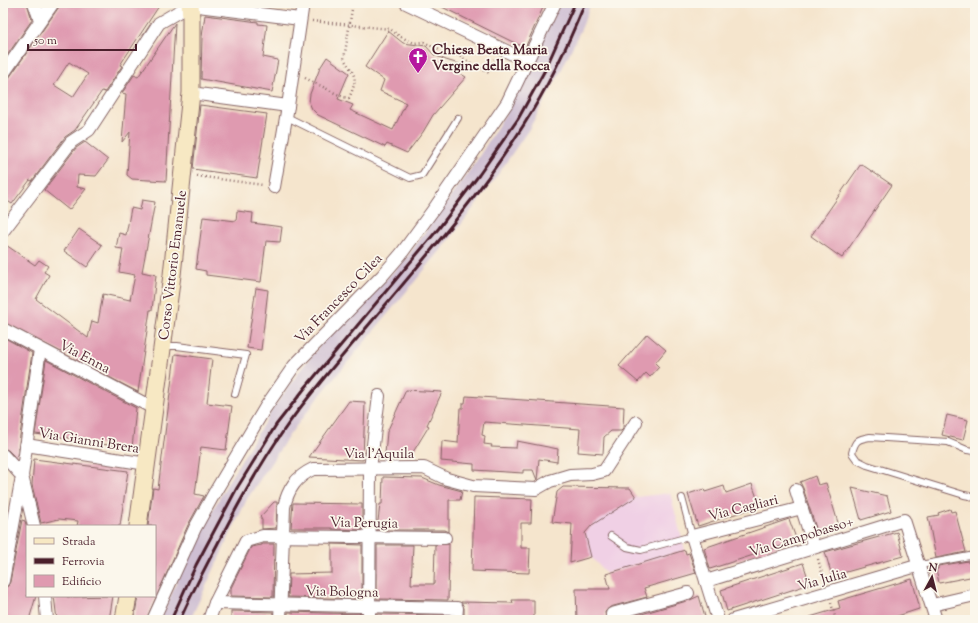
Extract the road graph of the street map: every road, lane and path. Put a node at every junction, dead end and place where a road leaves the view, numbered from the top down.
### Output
1 (34, 3) edge
2 (53, 3) edge
3 (303, 3) edge
4 (353, 3) edge
5 (362, 3) edge
6 (366, 3) edge
7 (406, 3) edge
8 (555, 3) edge
9 (190, 4) edge
10 (300, 19) junction
11 (40, 20) junction
12 (349, 25) junction
13 (498, 47) junction
14 (527, 61) junction
15 (293, 72) junction
16 (3, 74) edge
17 (191, 93) junction
18 (288, 111) junction
19 (458, 118) dead end
20 (182, 174) junction
21 (274, 187) joint
22 (3, 231) edge
23 (3, 330) edge
24 (162, 346) junction
25 (40, 349) junction
26 (235, 394) dead end
27 (379, 396) dead end
28 (153, 408) junction
29 (636, 422) dead end
30 (26, 445) junction
31 (975, 451) edge
32 (3, 455) edge
33 (146, 464) junction
34 (370, 469) junction
35 (22, 476) junction
36 (796, 490) dead end
37 (975, 497) edge
38 (682, 498) dead end
39 (802, 508) junction
40 (34, 525) edge
41 (138, 525) edge
42 (284, 536) junction
43 (611, 536) dead end
44 (692, 536) junction
45 (370, 538) junction
46 (445, 538) dead end
47 (814, 547) junction
48 (975, 555) edge
49 (920, 565) junction
50 (3, 581) edge
51 (706, 581) junction
52 (688, 592) dead end
53 (975, 596) edge
54 (45, 597) edge
55 (128, 597) edge
56 (215, 603) junction
57 (280, 604) junction
58 (932, 605) junction
59 (369, 606) junction
60 (47, 620) edge
61 (124, 620) edge
62 (153, 620) edge
63 (209, 620) edge
64 (280, 620) edge
65 (369, 620) edge
66 (456, 620) edge
67 (614, 620) edge
68 (718, 620) edge
69 (733, 620) edge
70 (935, 620) edge

1 - 11 street
2 - 11 street
3 - 10 street
4 - 12 path
5 - 6 path
7 - 13 street
8 - 14 street, Via Francesco Cilea
9 - 10 street
9 - 17 main road, Corso Vittorio Emanuele
9 - 22 street
10 - 12 path
10 - 15 street
11 - 16 street
12 - 13 path
12 - 15 path
13 - 14 street
14 - 62 street, Via Francesco Cilea
15 - 18 street
17 - 18 street
17 - 20 main road, Corso Vittorio Emanuele
18 - 19 lane
18 - 21 street
20 - 21 path
20 - 24 main road, Corso Vittorio Emanuele
23 - 25 street, Via Enna
24 - 26 lane
24 - 28 main road, Corso Vittorio Emanuele
25 - 28 street, Via Enna
25 - 30 street
27 - 34 street
28 - 33 main road, Corso Vittorio Emanuele
29 - 34 street, Via l'Aquila
30 - 33 street, Via Gianni Brera
30 - 35 street
31 - 37 lane
32 - 35 street
33 - 41 main road, Corso Vittorio Emanuele
34 - 42 street, Via l'Aquila
34 - 45 street
35 - 40 street
35 - 50 street
36 - 39 street
38 - 44 lane
39 - 44 street, Via Cagliari
39 - 47 street
42 - 45 street, Via Perugia
42 - 56 street, Via Perugia
42 - 57 street, Via l'Aquila
43 - 44 lane
44 - 51 street
45 - 46 street, Via Perugia
45 - 59 street
47 - 49 street, Via Campobasso+
47 - 51 street, Via Campobasso+
48 - 49 lane
49 - 58 street
49 - 69 street, Via Julia
51 - 68 street
52 - 67 street
53 - 58 street
54 - 60 street
55 - 61 main road
56 - 57 street, Via Bologna
56 - 63 street
57 - 59 street, Via Bologna
57 - 64 street, Via l'Aquila
58 - 70 street
59 - 65 street
59 - 66 street, Via Bologna

